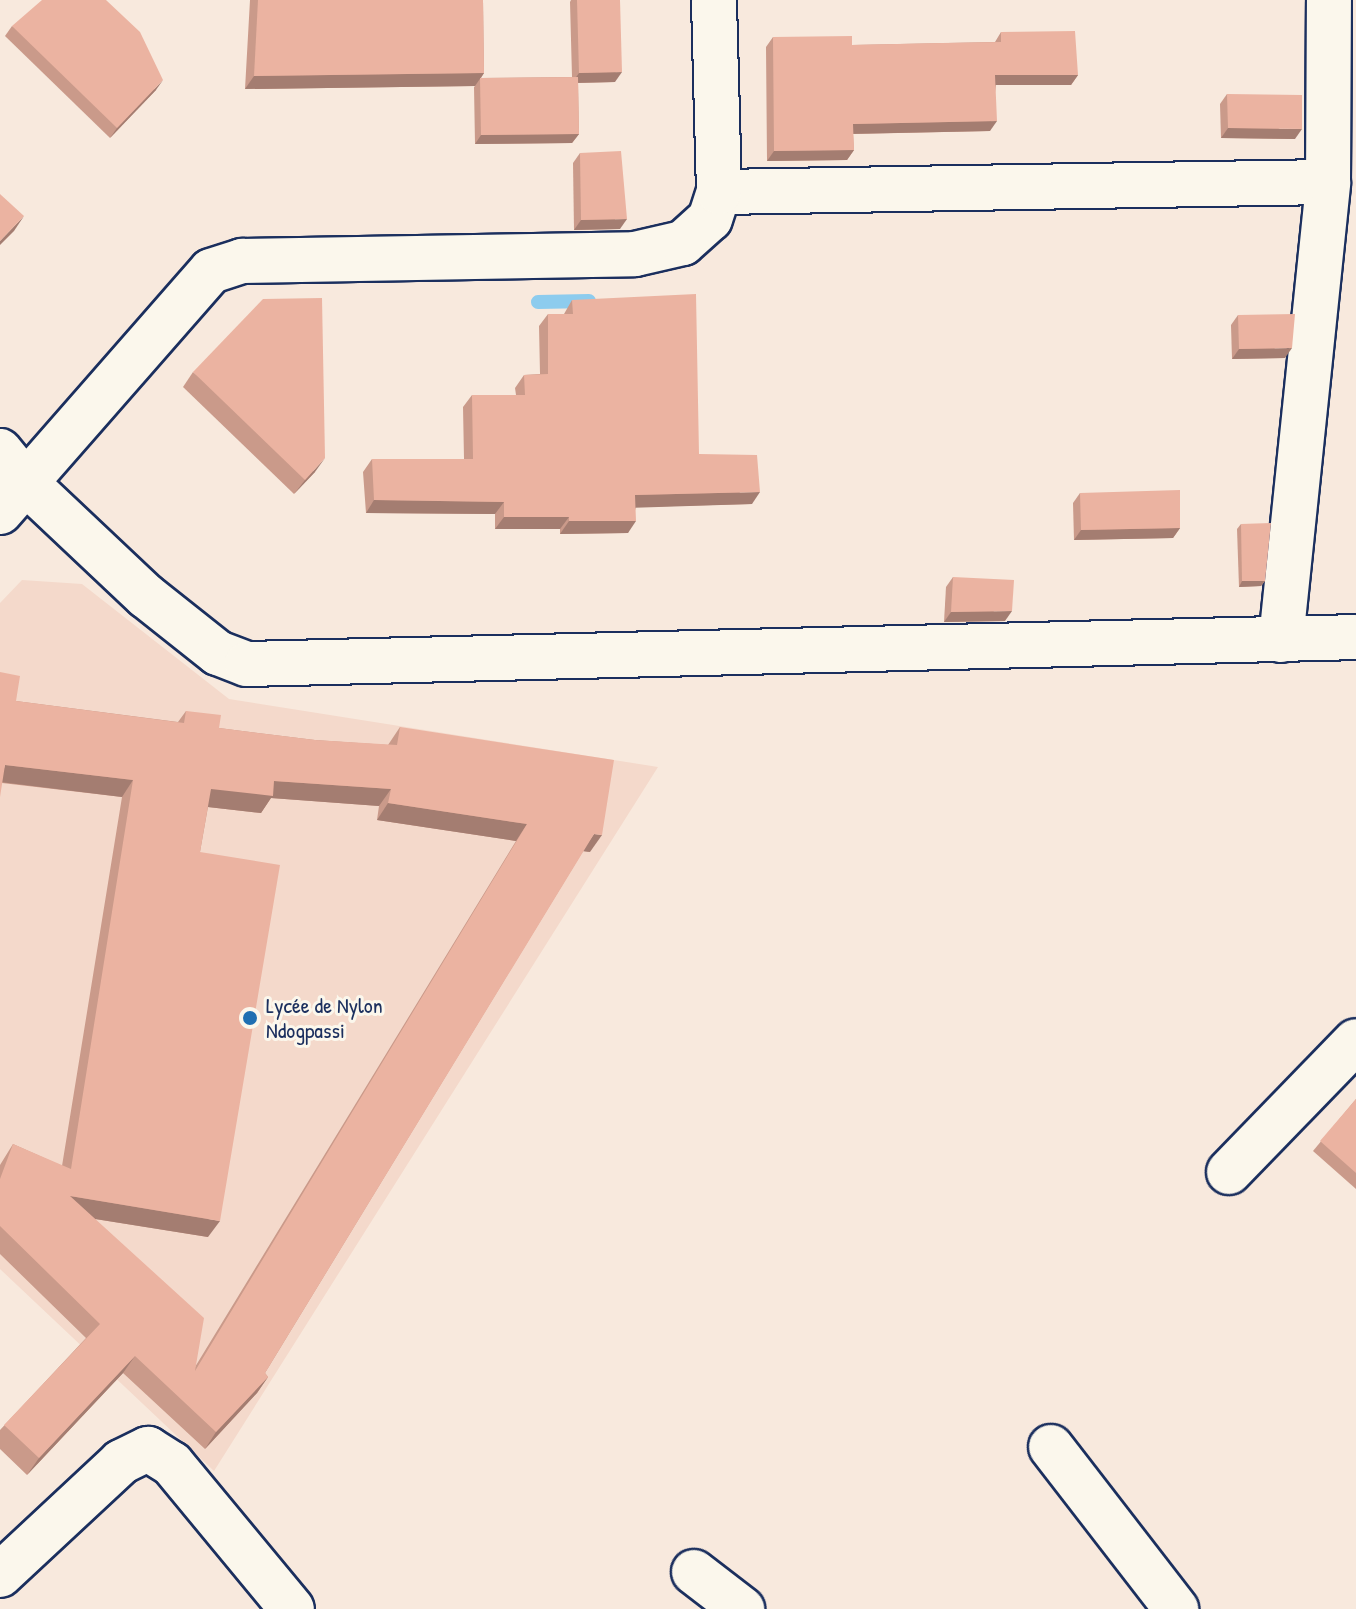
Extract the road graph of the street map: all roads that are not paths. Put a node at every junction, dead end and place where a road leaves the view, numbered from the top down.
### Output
1 (714, 0) edge
2 (1329, 0) edge
3 (1328, 182) junction
4 (719, 192) junction
5 (9, 482) edge
6 (1356, 637) edge
7 (1281, 640) junction
8 (1356, 1041) edge
9 (1229, 1172) dead end
10 (1051, 1447) dead end
11 (2, 1569) edge
12 (694, 1572) dead end
13 (292, 1609) edge
14 (742, 1609) edge
15 (1176, 1609) edge

1 - 4 street
2 - 3 street
3 - 4 street
3 - 7 street
4 - 5 street
5 - 7 street
6 - 7 street
8 - 9 street
10 - 15 street
11 - 13 street
12 - 14 street

